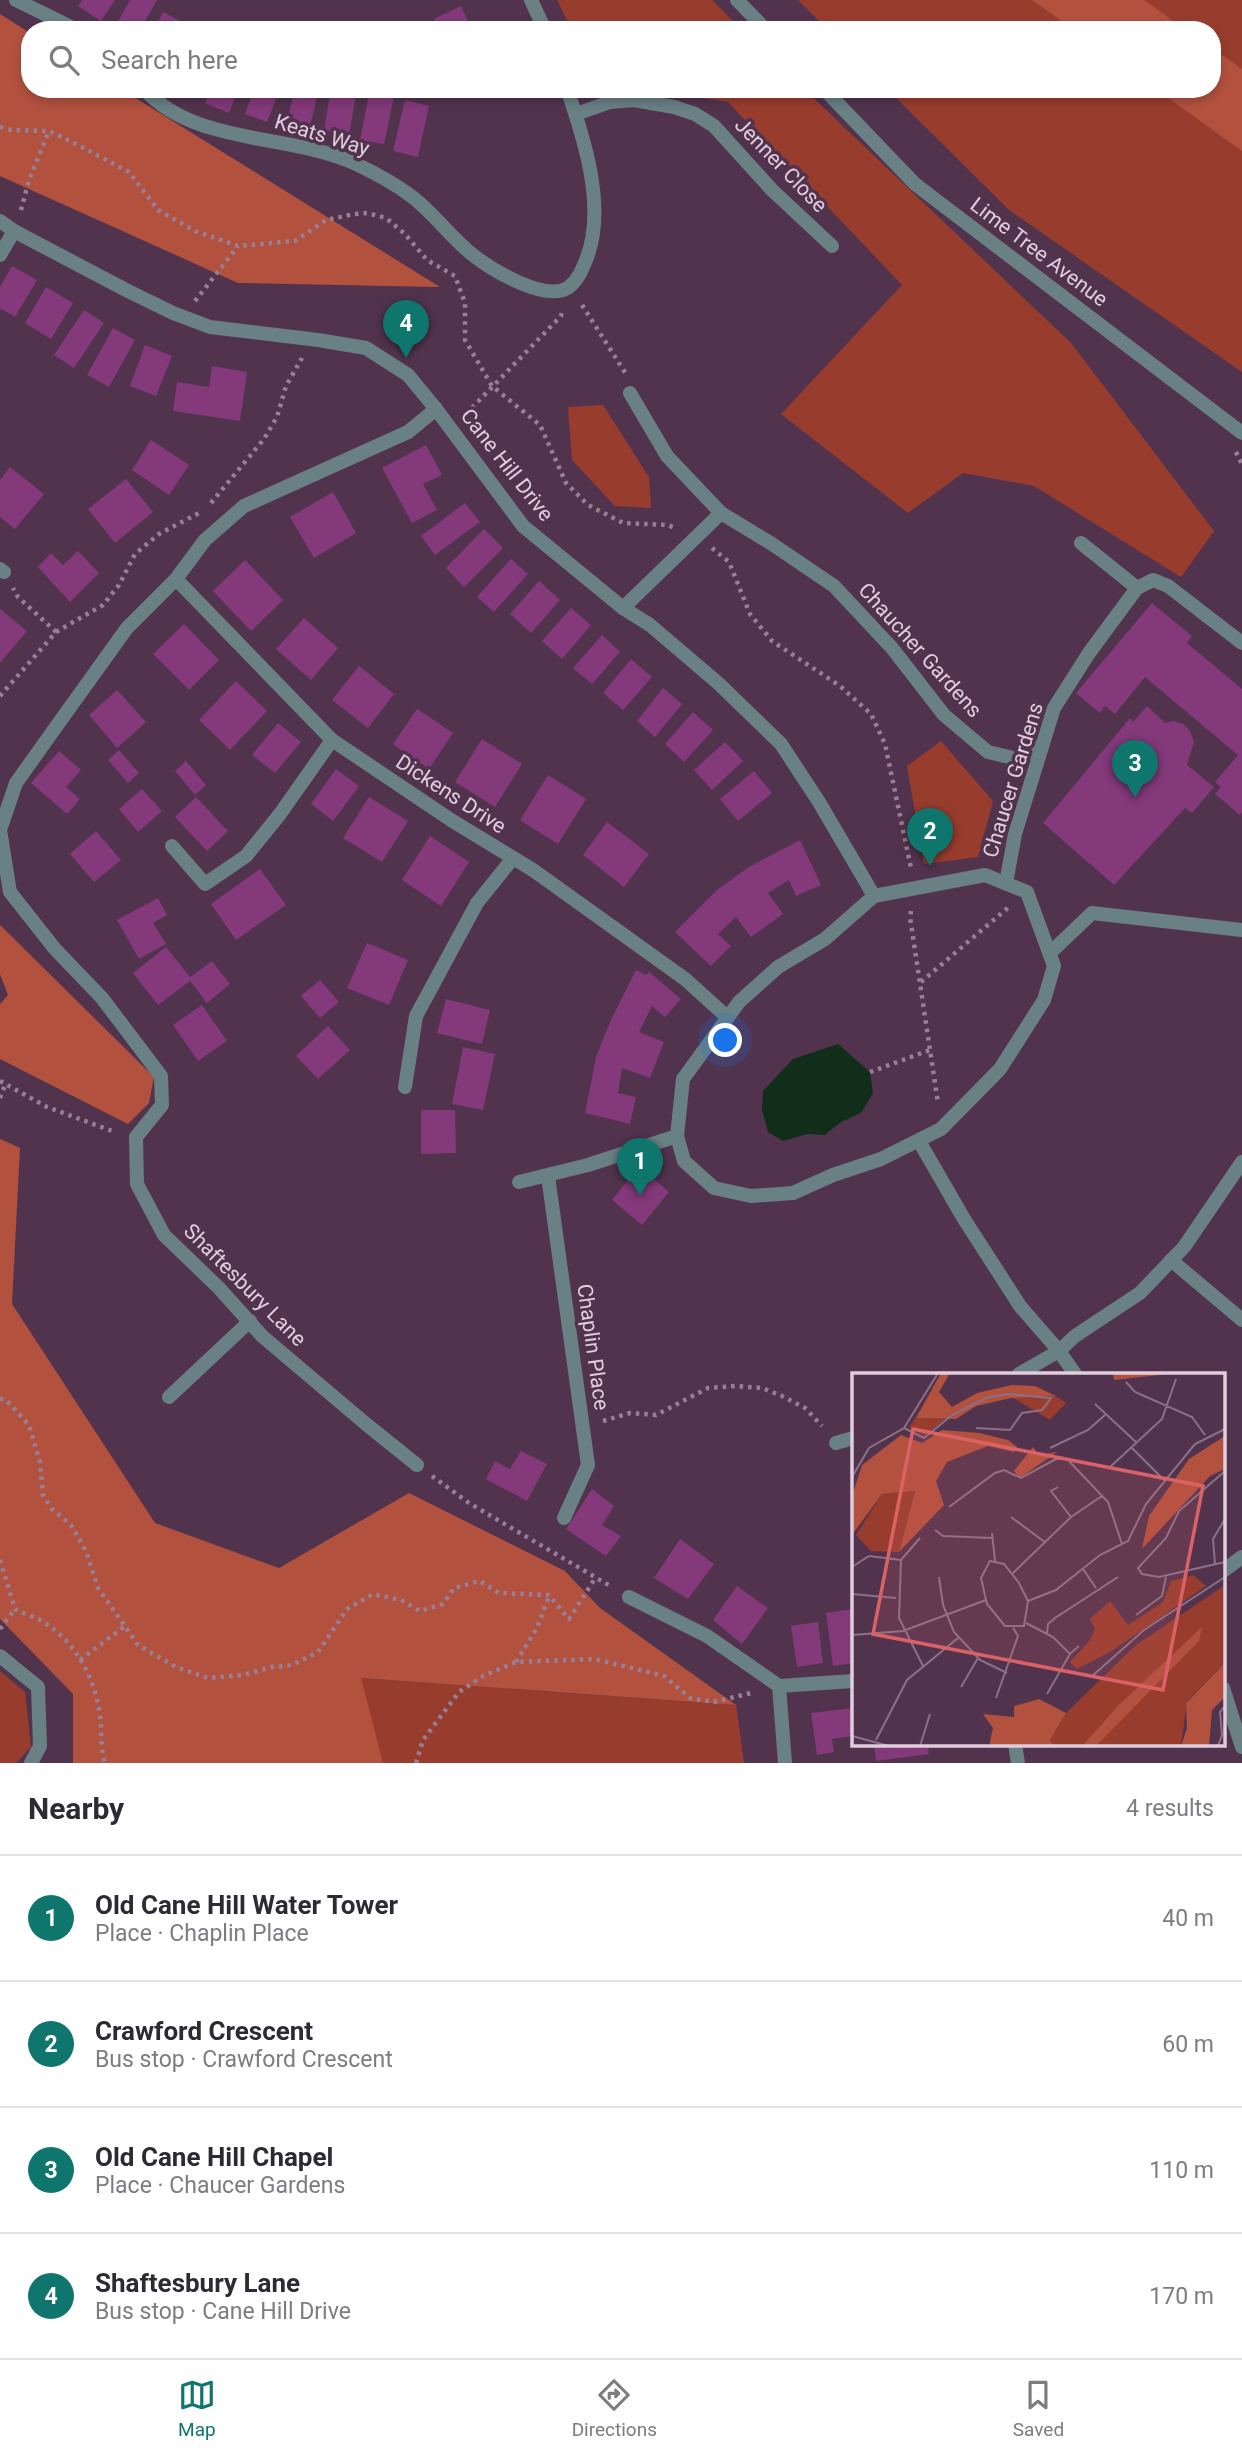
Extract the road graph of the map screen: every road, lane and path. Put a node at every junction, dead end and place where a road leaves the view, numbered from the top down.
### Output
1 (16, 0) edge
2 (531, 0) edge
3 (737, 0) edge
4 (59, 21) edge
5 (541, 21) edge
6 (757, 21) edge
7 (152, 98) edge
8 (570, 98) edge
9 (833, 98) edge
10 (576, 114) junction
11 (0, 127) edge
12 (49, 131) junction
13 (0, 221) edge
14 (15, 231) junction
15 (238, 246) junction
16 (832, 246) dead end
17 (0, 255) edge
18 (568, 287) junction
19 (183, 317) junction
20 (310, 339) junction
21 (492, 386) junction
22 (630, 393) joint
23 (436, 409) junction
24 (452, 429) junction
25 (1242, 433) edge
26 (721, 513) junction
27 (698, 537) junction
28 (1081, 543) dead end
29 (2, 571) edge
30 (176, 579) junction
31 (1137, 588) junction
32 (623, 608) junction
33 (55, 632) junction
34 (1242, 643) edge
35 (0, 696) edge
36 (332, 740) junction
37 (1042, 745) junction
38 (172, 846) dead end
39 (513, 858) junction
40 (1006, 883) junction
41 (915, 890) junction
42 (1027, 892) junction
43 (874, 896) junction
44 (1242, 930) edge
45 (1050, 953) junction
46 (920, 983) junction
47 (727, 1017) junction
48 (930, 1050) junction
49 (870, 1072) dead end
50 (3, 1082) edge
51 (405, 1087) dead end
52 (0, 1098) edge
53 (941, 1129) junction
54 (677, 1136) junction
55 (136, 1137) junction
56 (919, 1141) junction
57 (1242, 1162) edge
58 (548, 1176) junction
59 (519, 1182) dead end
60 (1171, 1260) junction
61 (1242, 1320) edge
62 (250, 1321) junction
63 (1059, 1351) junction
64 (1021, 1373) edge
65 (1074, 1373) edge
66 (169, 1397) dead end
67 (0, 1399) edge
68 (582, 1424) junction
69 (852, 1438) edge
70 (836, 1443) joint
71 (417, 1465) joint
72 (564, 1518) dead end
73 (1242, 1557) edge
74 (0, 1560) edge
75 (1224, 1570) edge
76 (596, 1577) junction
77 (549, 1595) junction
78 (629, 1597) joint
79 (15, 1609) junction
80 (125, 1626) junction
81 (0, 1629) edge
82 (0, 1656) edge
83 (80, 1660) junction
84 (516, 1662) junction
85 (852, 1681) edge
86 (779, 1686) junction
87 (1224, 1691) edge
88 (1015, 1745) edge
89 (1242, 1748) edge
90 (31, 1763) edge
91 (105, 1763) edge
92 (416, 1763) edge
93 (785, 1763) edge
94 (1018, 1763) edge

1 - 4 street
2 - 5 street
3 - 6 street
7 - 18 street, Keats Way
8 - 10 street
9 - 25 street, Lime Tree Avenue
10 - 16 street, Jenner Close
10 - 18 street
11 - 12 path
12 - 14 path
12 - 15 path
13 - 14 street, Cane Hill Drive
14 - 17 street
14 - 19 street, Cane Hill Drive
15 - 19 path
15 - 21 path
18 - 21 path
18 - 22 path
19 - 20 street, Cane Hill Drive
20 - 23 street, Cane Hill Drive
20 - 33 path
21 - 24 path
21 - 27 path
22 - 26 street, Chaucher Gardens
23 - 24 street, Cane Hill Drive
23 - 30 street
24 - 32 street, Cane Hill Drive
26 - 27 street
26 - 37 street, Chaucher Gardens
27 - 32 street
27 - 41 path
28 - 31 street
29 - 33 path
30 - 36 street, Dickens Drive
30 - 55 street
31 - 34 street
31 - 37 street, Chaucer Gardens
32 - 43 street, Cane Hill Drive
33 - 35 path
36 - 38 street
36 - 39 street, Dickens Drive
37 - 40 street, Chaucer Gardens
39 - 47 street, Dickens Drive
39 - 51 street
40 - 41 street
40 - 42 street
41 - 43 street
41 - 46 path
42 - 45 street
42 - 46 path
43 - 47 street
44 - 45 street
45 - 53 street
46 - 48 path
47 - 54 street
48 - 49 path
48 - 53 path
50 - 52 path
50 - 55 path
53 - 56 street
54 - 56 street
54 - 58 street
55 - 62 street, Shaftesbury Lane
56 - 63 street
57 - 60 street
58 - 59 street
58 - 68 street, Chaplin Place
60 - 61 street
60 - 63 street
62 - 66 street
62 - 71 street, Shaftesbury Lane
63 - 64 street
63 - 65 street
67 - 80 path
68 - 70 path
68 - 72 street, Chaplin Place
69 - 70 street
71 - 76 path
73 - 75 street
74 - 79 path
76 - 77 path
76 - 78 path
77 - 80 path
77 - 84 path
78 - 86 street
79 - 81 path
79 - 83 path
80 - 83 path
82 - 90 street
83 - 91 path
84 - 86 path
84 - 92 path
85 - 86 street
86 - 93 street
87 - 89 street
88 - 94 street

